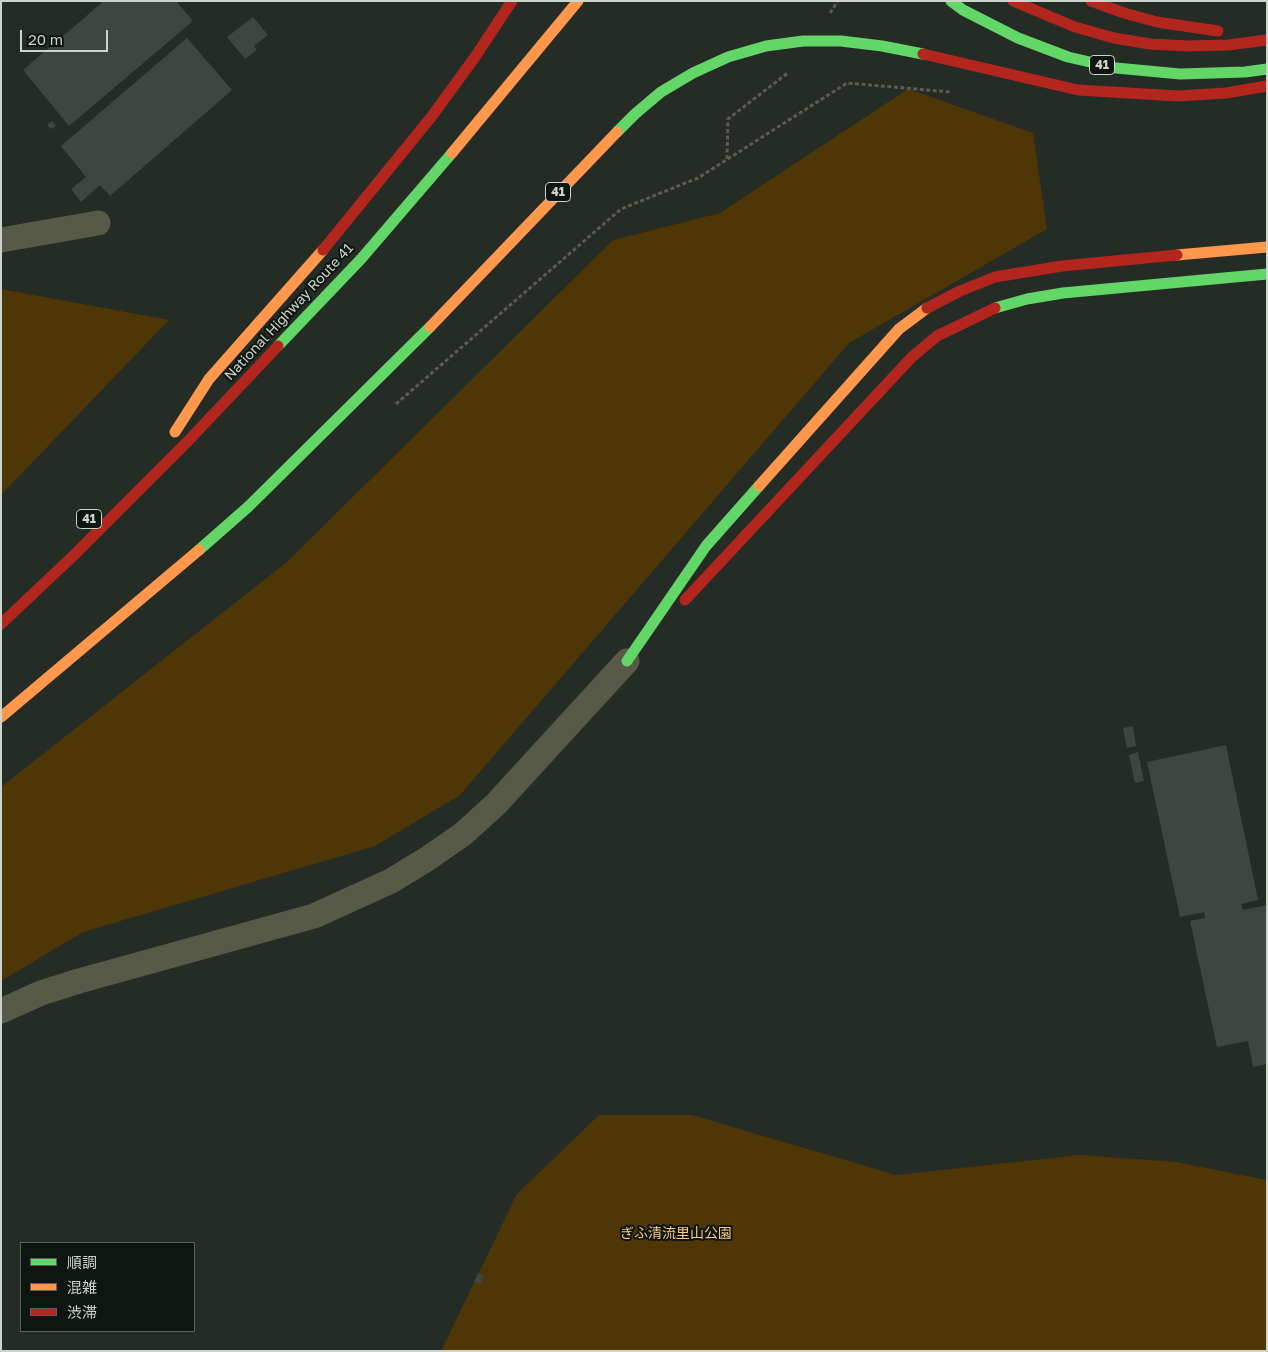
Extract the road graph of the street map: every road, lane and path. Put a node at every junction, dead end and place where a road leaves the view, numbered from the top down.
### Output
1 (512, 1) edge
2 (578, 1) edge
3 (951, 1) edge
4 (1013, 1) edge
5 (1092, 1) edge
6 (1267, 31) edge
7 (1267, 40) edge
8 (793, 65) dead end
9 (1267, 69) edge
10 (1267, 86) edge
11 (954, 92) dead end
12 (727, 159) junction
13 (98, 223) dead end
14 (1, 240) edge
15 (1267, 247) edge
16 (1267, 274) edge
17 (222, 382) dead end
18 (390, 409) dead end
19 (1, 624) edge
20 (627, 661) junction
21 (1, 717) edge
22 (1, 1011) edge

1 - 17 main road, National Highway Route 41
2 - 19 main road, National Highway Route 41 / 41
3 - 9 main road, 41
4 - 7 main road, 41
5 - 6 main road
8 - 12 path
10 - 21 main road, 41
11 - 12 path
12 - 18 path
13 - 14 street
15 - 20 main road
16 - 20 main road
20 - 22 street

